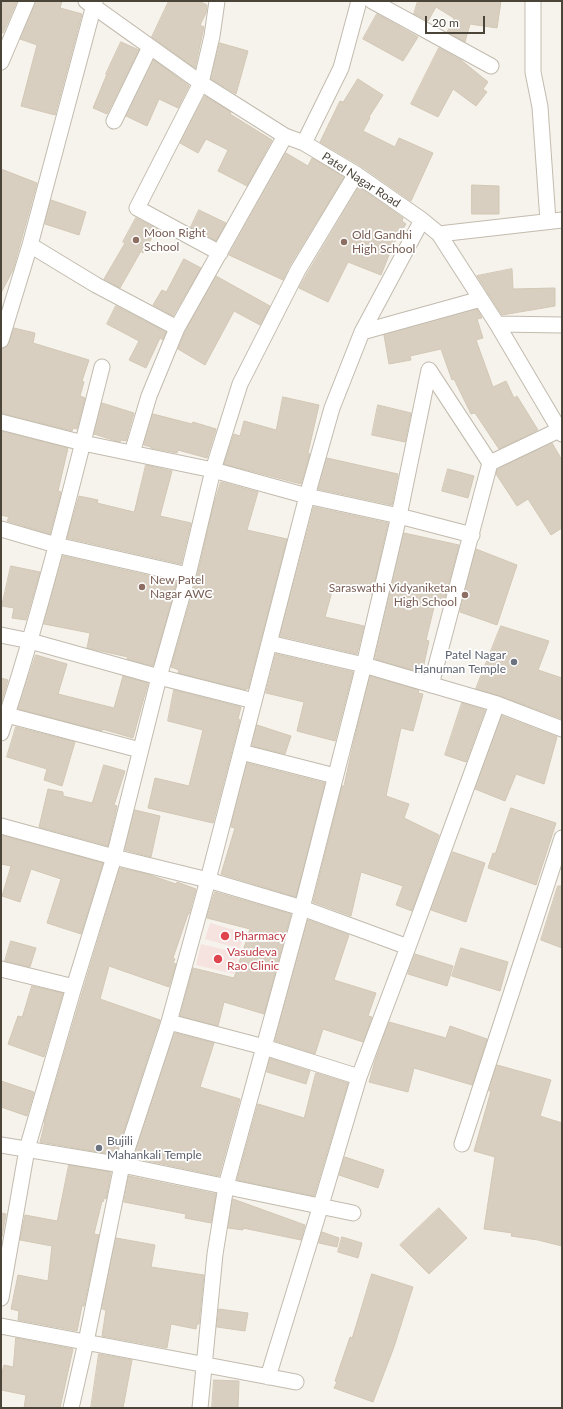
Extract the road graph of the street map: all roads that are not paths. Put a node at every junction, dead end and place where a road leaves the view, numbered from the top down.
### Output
1 (27, 1) edge
2 (217, 1) edge
3 (359, 1) edge
4 (372, 1) edge
5 (533, 1) edge
6 (92, 3) edge
7 (150, 47) junction
8 (3, 52) edge
9 (491, 66) dead end
10 (201, 83) junction
11 (114, 121) dead end
12 (285, 136) junction
13 (304, 143) junction
14 (356, 174) junction
15 (422, 220) junction
16 (555, 220) edge
17 (439, 234) junction
18 (30, 245) junction
19 (220, 252) junction
20 (481, 299) junction
21 (5, 312) edge
22 (497, 324) junction
23 (562, 325) edge
24 (178, 328) junction
25 (362, 332) junction
26 (1, 340) edge
27 (102, 367) dead end
28 (1, 422) edge
29 (561, 431) edge
30 (83, 442) junction
31 (132, 453) junction
32 (490, 463) junction
33 (213, 470) junction
34 (307, 496) junction
35 (399, 516) junction
36 (1, 529) edge
37 (472, 535) junction
38 (56, 545) junction
39 (188, 575) junction
40 (1, 635) edge
41 (30, 641) junction
42 (269, 643) junction
43 (364, 665) junction
44 (159, 677) junction
45 (431, 685) junction
46 (254, 701) junction
47 (497, 704) junction
48 (7, 714) junction
49 (562, 729) edge
50 (1, 733) edge
51 (140, 750) junction
52 (241, 752) junction
53 (335, 776) junction
54 (1, 826) edge
55 (562, 838) edge
56 (114, 857) junction
57 (208, 880) junction
58 (302, 908) junction
59 (408, 947) junction
60 (1, 969) edge
61 (74, 988) junction
62 (169, 1022) junction
63 (264, 1047) junction
64 (359, 1077) junction
65 (462, 1144) dead end
66 (1, 1145) edge
67 (27, 1149) junction
68 (122, 1165) junction
69 (226, 1186) junction
70 (321, 1205) junction
71 (353, 1213) dead end
72 (1, 1298) edge
73 (1, 1326) edge
74 (86, 1342) junction
75 (204, 1365) junction
76 (268, 1377) junction
77 (296, 1382) dead end
78 (71, 1408) edge
79 (200, 1408) edge

1 - 8 street
2 - 10 street
3 - 13 street
4 - 9 street
5 - 16 street
6 - 7 street, Patel Nagar Road
6 - 18 street
7 - 10 street, Patel Nagar Road
7 - 11 street
10 - 12 street, Patel Nagar Road
10 - 19 street
12 - 13 street, Patel Nagar Road
12 - 19 street
13 - 14 street, Patel Nagar Road
14 - 15 street, Patel Nagar Road
14 - 33 street
15 - 17 street, Patel Nagar Road
15 - 25 street
16 - 17 street
17 - 20 street, Patel Nagar Road
18 - 21 street
18 - 24 street
19 - 24 street
20 - 22 street, Patel Nagar Road
20 - 25 street
21 - 26 street
22 - 23 street
22 - 29 street, Patel Nagar Road
24 - 31 street
25 - 34 street
27 - 30 street
28 - 30 street
29 - 32 street
30 - 31 street
30 - 38 street
31 - 33 street
32 - 35 street
32 - 37 street
33 - 34 street
33 - 39 street
34 - 35 street
34 - 42 street
35 - 37 street
35 - 43 street
36 - 38 street
37 - 45 street
38 - 39 street
38 - 41 street
39 - 44 street
40 - 41 street
41 - 44 street
41 - 48 street
42 - 43 street
42 - 46 street
43 - 45 street
43 - 53 street
44 - 46 street
44 - 51 street
45 - 47 street
46 - 52 street
47 - 49 street
47 - 59 street
48 - 50 street
48 - 51 street
51 - 56 street
52 - 53 street
52 - 57 street
53 - 58 street
54 - 56 street
55 - 65 street
56 - 57 street
56 - 61 street
57 - 58 street
57 - 62 street
58 - 59 street
58 - 63 street
59 - 64 street
60 - 61 street
61 - 67 street
62 - 63 street
62 - 68 street
63 - 64 street
63 - 69 street
64 - 70 street
66 - 67 street
67 - 68 street
67 - 72 street
68 - 69 street
68 - 74 street
69 - 70 street
69 - 75 street
70 - 71 street
70 - 76 street
73 - 74 street
74 - 75 street
74 - 78 street
75 - 76 street
75 - 79 street
76 - 77 street

